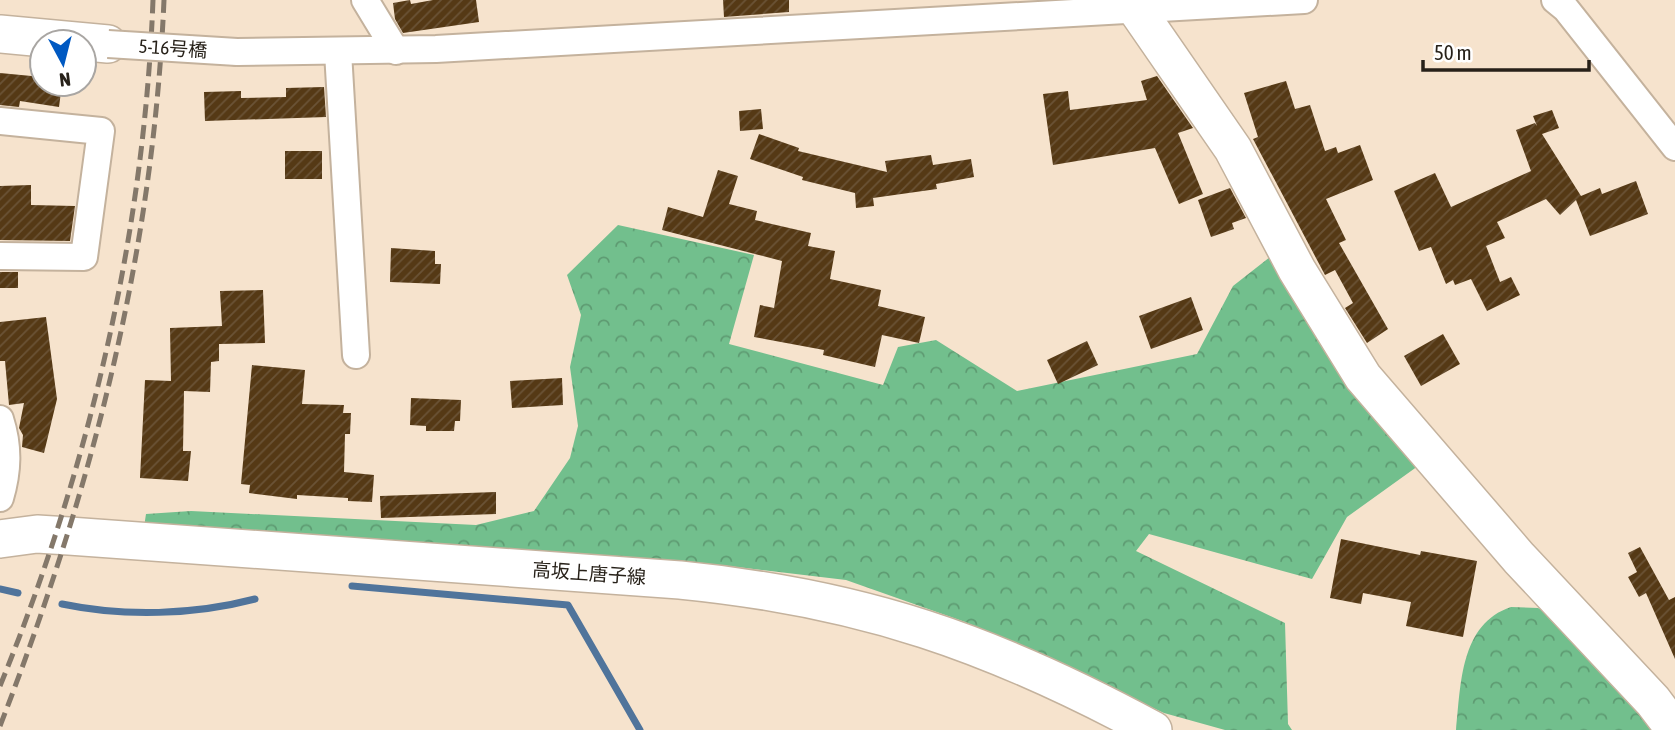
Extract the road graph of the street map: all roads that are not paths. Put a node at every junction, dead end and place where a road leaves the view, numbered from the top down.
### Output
1 (365, 0) edge
2 (1304, 0) edge
3 (1555, 0) edge
4 (1133, 4) edge
5 (0, 34) edge
6 (108, 44) joint
7 (396, 51) junction
8 (338, 52) junction
9 (0, 121) edge
10 (1675, 148) edge
11 (0, 256) edge
12 (356, 355) dead end
13 (0, 419) edge
14 (0, 498) edge
15 (0, 539) edge
16 (1153, 730) edge
17 (1675, 730) edge

1 - 7 street
2 - 4 street, 5-16号橋
3 - 10 street
4 - 7 street, 5-16号橋
4 - 17 main road
5 - 6 main road
6 - 8 street, 5-16号橋, bridge
7 - 8 street, 5-16号橋
8 - 12 street
9 - 11 street
13 - 14 street
15 - 16 main road, 高坂上唐子線

